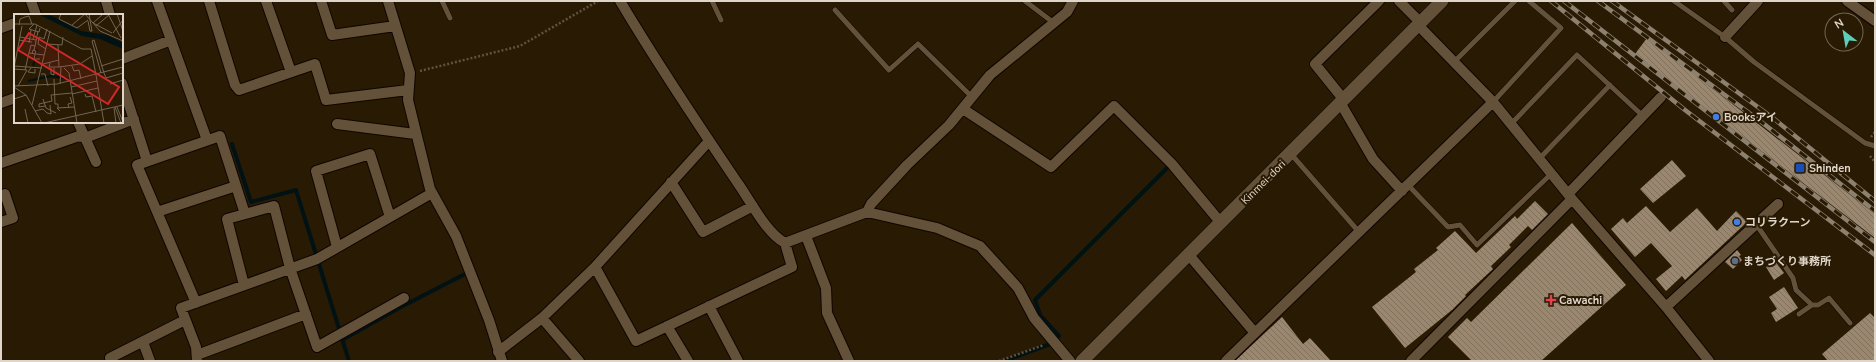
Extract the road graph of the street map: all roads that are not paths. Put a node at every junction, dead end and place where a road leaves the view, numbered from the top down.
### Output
1 (31, 1) edge
2 (106, 1) edge
3 (157, 1) edge
4 (209, 1) edge
5 (266, 1) edge
6 (321, 1) edge
7 (389, 1) edge
8 (442, 1) edge
9 (620, 1) edge
10 (712, 1) edge
11 (1025, 1) edge
12 (1073, 1) edge
13 (1379, 1) edge
14 (1399, 1) edge
15 (1442, 1) edge
16 (1514, 1) edge
17 (1529, 1) edge
18 (1674, 1) edge
19 (1724, 1) edge
20 (1758, 1) edge
21 (1847, 1) edge
22 (835, 10) dead end
23 (1732, 10) dead end
24 (36, 14) edge
25 (110, 14) edge
26 (450, 18) dead end
27 (721, 20) dead end
28 (1875, 21) edge
29 (14, 23) edge
30 (1054, 23) junction
31 (1420, 24) junction
32 (395, 26) junction
33 (1, 28) edge
34 (1725, 37) junction
35 (170, 40) junction
36 (123, 57) edge
37 (1455, 61) junction
38 (291, 72) junction
39 (1610, 85) junction
40 (123, 86) edge
41 (408, 90) junction
42 (972, 97) junction
43 (1661, 97) dead end
44 (14, 98) edge
45 (1342, 102) junction
46 (1493, 102) junction
47 (1, 103) edge
48 (962, 109) junction
49 (1643, 116) junction
50 (134, 119) junction
51 (78, 123) edge
52 (337, 124) dead end
53 (1511, 124) junction
54 (415, 134) junction
55 (86, 138) junction
56 (207, 140) junction
57 (709, 141) junction
58 (1875, 146) edge
59 (1291, 154) junction
60 (1539, 159) junction
61 (147, 161) junction
62 (96, 162) dead end
63 (1, 163) edge
64 (1552, 174) junction
65 (672, 182) junction
66 (236, 186) junction
67 (1405, 188) junction
68 (5, 194) dead end
69 (432, 194) junction
70 (1570, 196) junction
71 (1778, 204) dead end
72 (753, 206) junction
73 (157, 212) junction
74 (866, 212) junction
75 (245, 214) junction
76 (390, 217) junction
77 (1, 222) edge
78 (1222, 223) junction
79 (1756, 224) junction
80 (1359, 232) junction
81 (806, 236) junction
82 (786, 243) junction
83 (337, 247) junction
84 (1189, 255) junction
85 (595, 267) junction
86 (290, 268) junction
87 (244, 285) junction
88 (404, 298) dead end
89 (196, 303) junction
90 (1812, 305) junction
91 (708, 306) junction
92 (1666, 307) junction
93 (306, 314) junction
94 (1799, 314) dead end
95 (542, 318) junction
96 (185, 320) junction
97 (1850, 323) dead end
98 (667, 326) junction
99 (1255, 333) junction
100 (143, 342) junction
101 (500, 356) edge
102 (197, 358) edge
103 (112, 361) edge
104 (150, 361) edge
105 (579, 361) edge
106 (688, 361) edge
107 (738, 361) edge
108 (849, 361) edge
109 (1070, 361) edge
110 (1082, 361) edge
111 (1226, 361) edge
112 (1411, 361) edge
113 (1709, 361) edge

1 - 24 street
2 - 25 street
3 - 35 street
4 - 38 street
5 - 38 street
6 - 32 street
7 - 32 street
8 - 26 lane
9 - 57 street
10 - 27 lane
11 - 30 lane
12 - 30 street
13 - 45 street
14 - 31 street
15 - 31 street, Kinmei-dori
16 - 37 lane
17 - 46 lane
18 - 34 lane
19 - 23 lane
20 - 34 street
21 - 28 street
22 - 42 lane
29 - 33 street
30 - 42 street
31 - 37 street
31 - 45 street, Kinmei-dori
32 - 41 street
34 - 58 lane
35 - 36 street
35 - 56 street
37 - 46 street
38 - 41 street
39 - 49 lane
39 - 53 lane
39 - 60 lane
40 - 50 street
41 - 54 street
42 - 48 street
43 - 49 street
44 - 47 street
45 - 59 street, Kinmei-dori
45 - 67 street
46 - 53 street
46 - 67 street
48 - 74 street
48 - 78 street
49 - 70 street
50 - 55 street
50 - 61 street
51 - 55 street
52 - 54 street
53 - 60 street
54 - 69 street
55 - 62 street
55 - 63 street
56 - 61 street
56 - 66 street
57 - 65 street
57 - 72 street
59 - 78 street, Kinmei-dori
59 - 80 lane
60 - 64 street
61 - 73 street
64 - 67 lane
64 - 70 street
65 - 72 street
65 - 85 street
66 - 73 street
66 - 75 street
67 - 80 street
68 - 77 street
69 - 76 street
69 - 101 street
70 - 92 street
70 - 112 street
71 - 79 street
72 - 82 street
73 - 89 street
74 - 81 street
74 - 109 street
75 - 86 street
75 - 87 street
76 - 83 street
76 - 83 street
78 - 84 street, Kinmei-dori
79 - 90 lane
79 - 92 street
80 - 99 street
81 - 82 street
81 - 108 street
82 - 91 street
83 - 86 street
84 - 99 street
84 - 110 street, Kinmei-dori
85 - 95 street
85 - 98 street
86 - 87 street
86 - 93 street
87 - 89 street
88 - 93 street
89 - 96 street
90 - 94 lane
90 - 97 lane
91 - 98 street
91 - 107 street
92 - 113 street
93 - 102 street
95 - 101 street
95 - 105 street
96 - 100 street
96 - 102 street
98 - 106 street
99 - 111 street
100 - 103 street
100 - 104 street

